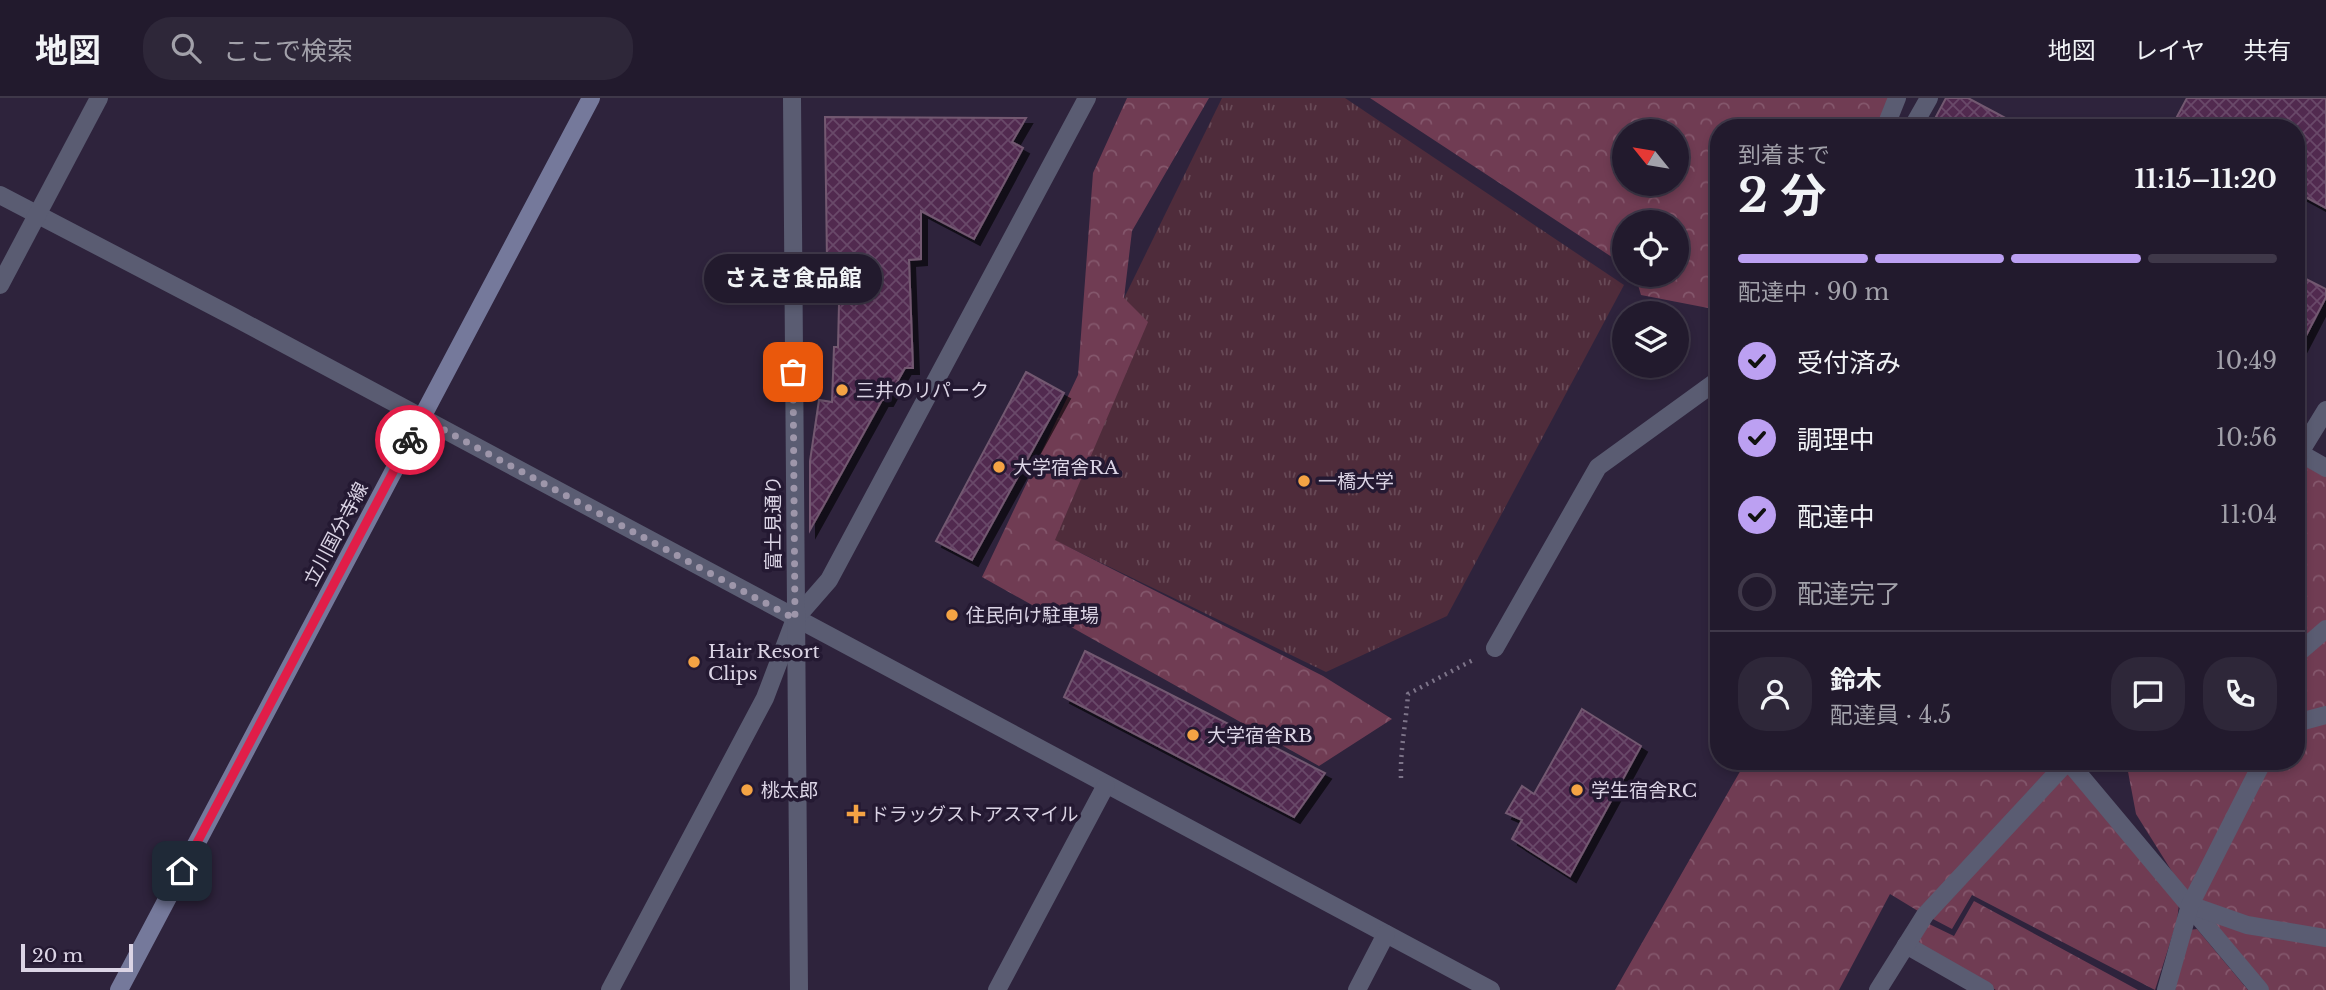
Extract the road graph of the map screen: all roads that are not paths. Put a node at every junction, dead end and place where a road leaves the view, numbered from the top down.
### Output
1 (99, 98) edge
2 (591, 98) edge
3 (792, 98) edge
4 (1087, 98) edge
5 (1897, 98) edge
6 (1929, 98) edge
7 (1889, 119) edge
8 (1917, 119) edge
9 (0, 195) edge
10 (37, 215) junction
11 (0, 285) edge
12 (1710, 386) edge
13 (2326, 410) edge
14 (422, 418) junction
15 (2305, 444) edge
16 (2305, 459) edge
17 (2326, 468) edge
18 (795, 619) junction
19 (2326, 629) edge
20 (2305, 647) edge
21 (1495, 648) road end
22 (2326, 715) edge
23 (2305, 721) edge
24 (2060, 770) edge
25 (2076, 770) edge
26 (2258, 770) edge
27 (1106, 785) junction
28 (2190, 905) junction
29 (1386, 934) junction
30 (2326, 938) edge
31 (1906, 945) junction
32 (119, 990) edge
33 (610, 990) edge
34 (799, 990) edge
35 (997, 990) edge
36 (1357, 990) edge
37 (1491, 990) edge
38 (1878, 990) edge
39 (1985, 990) edge
40 (2166, 990) edge
41 (2260, 990) edge

1 - 10 street
2 - 14 main road, 立川国分寺線
3 - 18 street, 富士見通り
4 - 18 street
5 - 7 street
6 - 8 street
9 - 10 street
10 - 11 street
10 - 14 street
12 - 21 street
13 - 15 street
14 - 18 street
14 - 32 main road, 立川国分寺線
16 - 17 street
18 - 27 street
18 - 33 street
18 - 34 street, 富士見通り
19 - 20 street
22 - 23 street
24 - 31 street
25 - 28 street
26 - 28 street
27 - 29 street
27 - 35 street
28 - 30 street
28 - 40 street
28 - 41 street
29 - 36 street
29 - 37 street
31 - 38 street
31 - 39 street

